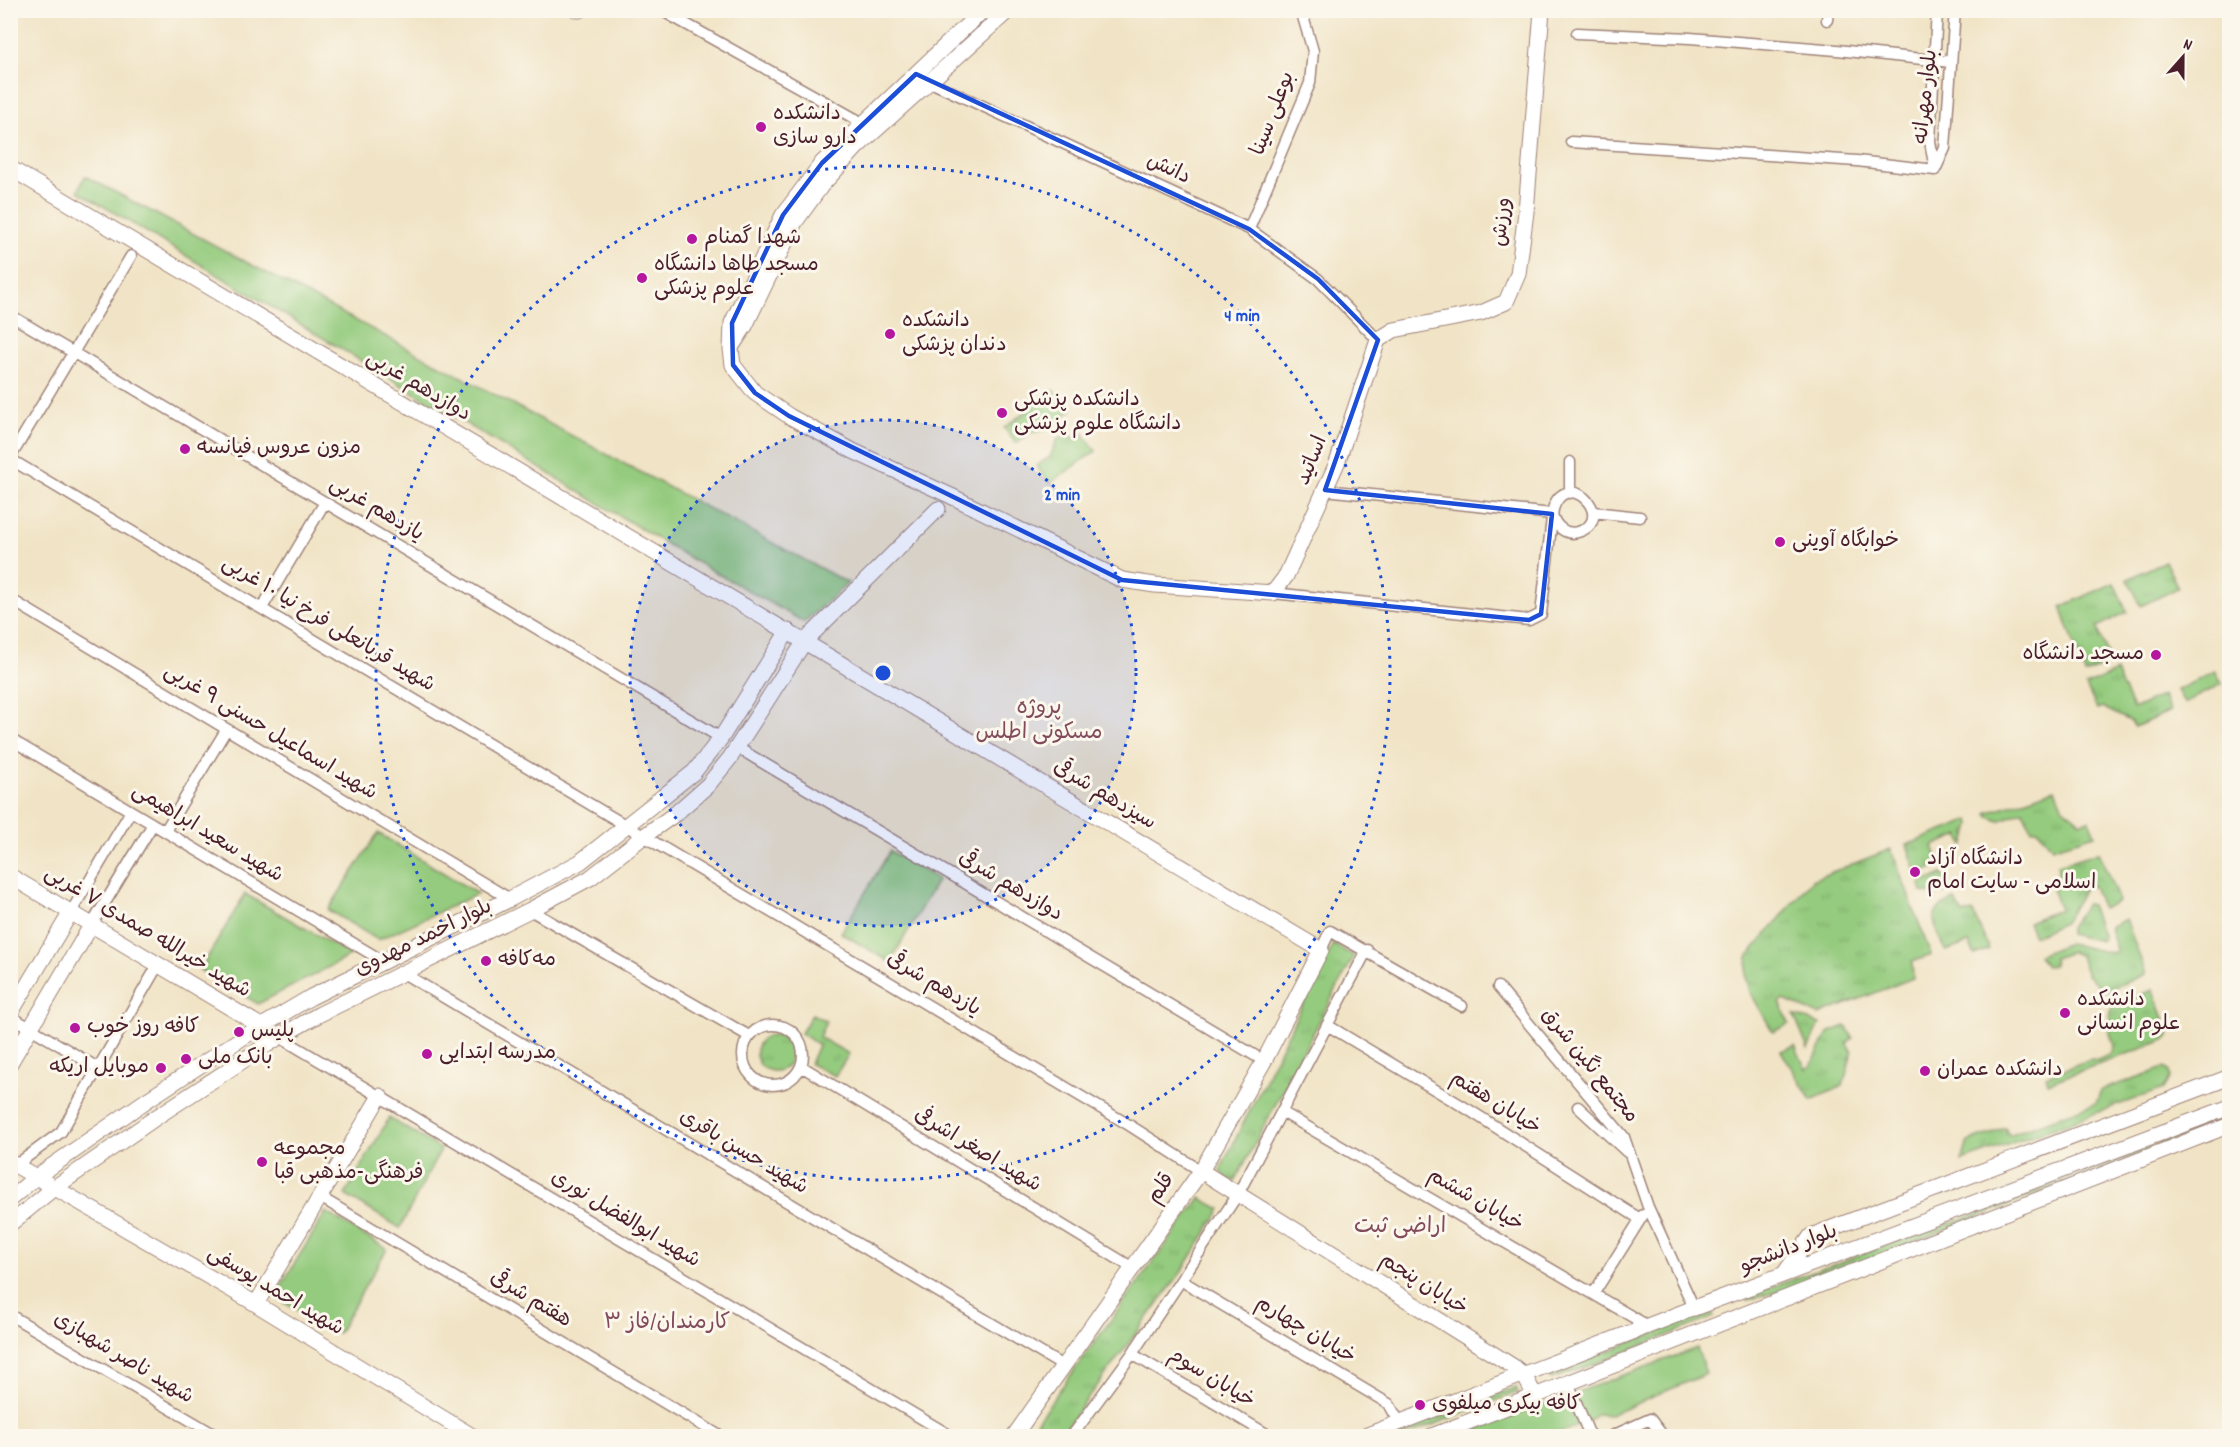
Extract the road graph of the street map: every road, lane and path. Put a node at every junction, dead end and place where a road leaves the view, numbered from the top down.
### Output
1 (661, 10) edge
2 (982, 10) edge
3 (1301, 10) edge
4 (1542, 10) edge
5 (1936, 10) edge
6 (1955, 10) edge
7 (1001, 13) edge
8 (1577, 33) dead end
9 (1933, 59) junction
10 (1951, 62) junction
11 (916, 74) junction
12 (931, 82) junction
13 (870, 127) junction
14 (1570, 142) dead end
15 (10, 168) edge
16 (1935, 170) junction
17 (1249, 229) junction
18 (131, 256) dead end
19 (10, 315) edge
20 (1378, 340) junction
21 (74, 352) junction
22 (10, 458) edge
23 (1570, 462) dead end
24 (1325, 490) junction
25 (1570, 493) junction
26 (325, 502) junction
27 (938, 509) dead end
28 (1593, 512) junction
29 (1552, 514) junction
30 (1640, 517) dead end
31 (1273, 592) junction
32 (10, 599) edge
33 (262, 608) junction
34 (788, 631) junction
35 (805, 641) junction
36 (226, 730) junction
37 (721, 738) junction
38 (10, 739) edge
39 (738, 748) junction
40 (131, 811) junction
41 (153, 824) junction
42 (626, 825) junction
43 (165, 831) junction
44 (644, 836) junction
45 (10, 876) edge
46 (510, 899) junction
47 (530, 910) junction
48 (71, 912) junction
49 (92, 924) junction
50 (1321, 950) junction
51 (1367, 951) junction
52 (383, 961) junction
53 (158, 965) junction
54 (403, 973) junction
55 (1498, 987) dead end
56 (1462, 1006) dead end
57 (10, 1015) edge
58 (1327, 1025) junction
59 (261, 1026) junction
60 (31, 1028) junction
61 (749, 1036) junction
62 (279, 1037) junction
63 (1264, 1061) junction
64 (10, 1063) edge
65 (801, 1066) junction
66 (98, 1068) junction
67 (2229, 1077) edge
68 (380, 1096) junction
69 (1578, 1107) dead end
70 (2229, 1107) edge
71 (1282, 1112) junction
72 (2229, 1125) edge
73 (1630, 1154) junction
74 (13, 1163) edge
75 (1201, 1171) junction
76 (36, 1177) junction
77 (54, 1188) junction
78 (1238, 1194) junction
79 (320, 1197) junction
80 (10, 1199) edge
81 (1648, 1207) junction
82 (1640, 1219) junction
83 (10, 1224) edge
84 (1133, 1268) junction
85 (1784, 1274) junction
86 (1182, 1281) junction
87 (1594, 1293) junction
88 (1731, 1294) junction
89 (256, 1304) junction
90 (1694, 1308) junction
91 (10, 1315) edge
92 (1740, 1316) junction
93 (1648, 1326) junction
94 (1132, 1354) junction
95 (1064, 1366) junction
96 (1524, 1375) junction
97 (1568, 1383) junction
98 (1535, 1396) junction
99 (1400, 1423) junction
100 (1077, 1435) edge
101 (216, 1437) edge
102 (472, 1437) edge
103 (720, 1437) edge
104 (951, 1437) edge
105 (1014, 1437) edge
106 (1270, 1437) edge
107 (1365, 1437) edge
108 (1432, 1437) edge
109 (1590, 1437) edge
110 (1612, 1437) edge
111 (1664, 1437) edge

1 - 13 street
2 - 11 street
3 - 17 street, بوعلی سینا
4 - 20 street, ورزش
5 - 9 street, بلوار مهرانه
6 - 10 street, بلوار مهرانه
7 - 12 street
8 - 9 street
9 - 10 street
9 - 16 street, بلوار مهرانه
10 - 16 street, بلوار مهرانه
11 - 12 street, دانش
11 - 13 street
12 - 13 street
12 - 17 street, دانش
13 - 31 street
14 - 16 street
15 - 34 street, دوازدهم غربی
17 - 20 street, دانش
18 - 21 street
19 - 21 street, یازدهم غربی
20 - 24 street, اساتید
21 - 22 street
21 - 26 street, یازدهم غربی
22 - 33 street, شهید قربانعلی فرخ نیا ۱۰ غربی
23 - 25 street
24 - 29 street
24 - 31 street, اساتید
25 - 28 street
25 - 29 street
26 - 33 street
26 - 37 street, یازدهم غربی
27 - 35 street, بلوار احمد مهدوی
28 - 29 street
28 - 30 street
29 - 31 street
32 - 36 street, شهید اسماعیل حسنی ۹ غربی
33 - 42 street, شهید قربانعلی فرخ نیا ۱۰ غربی
34 - 35 street, دوازدهم غربی
34 - 37 street, بلوار احمد مهدوی
35 - 39 street, بلوار احمد مهدوی
35 - 50 street, سیزدهم شرقی
36 - 43 street
36 - 46 street, شهید اسماعیل حسنی ۹ غربی
37 - 42 street, بلوار احمد مهدوی
38 - 40 street, شهید سعید ابراهیمی
39 - 44 street, بلوار احمد مهدوی
39 - 63 street, دوازدهم شرقی
40 - 41 street, شهید سعید ابراهیمی
40 - 48 street
41 - 43 street, شهید سعید ابراهیمی
41 - 49 street
42 - 44 street, شهید قربانعلی فرخ نیا ۱۰ غربی
42 - 46 street, بلوار احمد مهدوی
43 - 52 street, شهید سعید ابراهیمی
44 - 47 street, بلوار احمد مهدوی
44 - 75 street, یازدهم شرقی
45 - 48 street, شهید خیرالله صمدی ۷ غربی
46 - 52 street, بلوار احمد مهدوی
47 - 54 street, بلوار احمد مهدوی
47 - 61 street
48 - 49 street, شهید خیرالله صمدی ۷ غربی
48 - 57 street
49 - 53 street, شهید خیرالله صمدی ۷ غربی
49 - 60 street
50 - 51 street
50 - 63 street, قلم
51 - 56 street
51 - 58 street
52 - 59 street, بلوار احمد مهدوی
53 - 59 street, شهید خیرالله صمدی ۷ غربی
53 - 66 street
54 - 62 street, بلوار احمد مهدوی
54 - 95 street, شهید حسن باقری
55 - 73 street, مجتمع نگین شرق
57 - 60 street
58 - 71 street
58 - 82 street, خیابان هفتم
59 - 62 street, شهید ابوالفضل نوری
59 - 76 street, بلوار احمد مهدوی
60 - 64 street
60 - 66 street
61 - 65 street
61 - 65 street
62 - 68 street, شهید ابوالفضل نوری
62 - 77 street, بلوار احمد مهدوی
63 - 75 street, قلم
65 - 84 street, شهید اصغر اشرفی
66 - 74 street
67 - 85 street
68 - 79 street
68 - 104 street, شهید ابوالفضل نوری
69 - 73 street
70 - 85 street, بلوار دانشجو
71 - 78 street
71 - 87 street, خیابان ششم
72 - 92 street, بلوار دانشجو
73 - 81 street, مجتمع نگین شرق
74 - 76 street, شهید احمد یوسفی
75 - 78 street, خیابان پنجم
75 - 84 street, قلم
76 - 77 street, شهید احمد یوسفی
76 - 80 street, بلوار احمد مهدوی
77 - 83 street, بلوار احمد مهدوی
77 - 89 street, شهید احمد یوسفی
78 - 86 street
78 - 96 street, خیابان پنجم
79 - 89 street
79 - 103 street, هفتم شرقی
81 - 82 street
81 - 90 street, مجتمع نگین شرق
82 - 87 street
84 - 95 street, قلم
85 - 88 street, بلوار دانشجو
86 - 94 street
86 - 99 street, خیابان چهارم
87 - 93 street, خیابان ششم
88 - 90 street, بلوار دانشجو
88 - 92 street
89 - 102 street, شهید احمد یوسفی
90 - 93 street, بلوار دانشجو
91 - 101 street, شهید ناصر شهبازی
92 - 97 street, بلوار دانشجو
93 - 96 street, بلوار دانشجو
94 - 100 street
94 - 106 street, خیابان سوم
95 - 105 street, قلم
96 - 98 street
96 - 99 street, بلوار دانشجو
97 - 98 street, بلوار دانشجو
97 - 109 street
98 - 108 street, بلوار دانشجو
99 - 107 street, بلوار دانشجو
110 - 111 street

